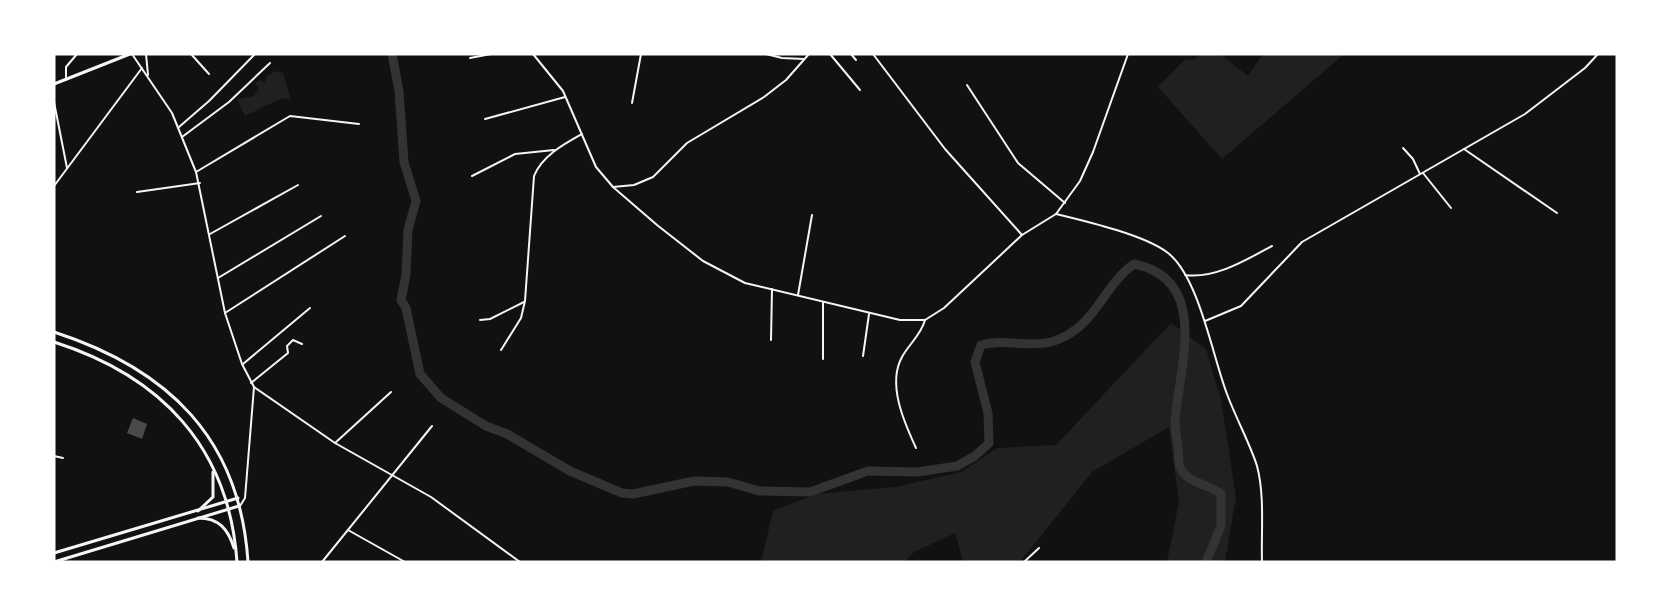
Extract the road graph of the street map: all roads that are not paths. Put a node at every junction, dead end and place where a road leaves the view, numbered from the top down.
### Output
1 (77, 54) edge
2 (131, 54) edge
3 (146, 54) edge
4 (191, 54) edge
5 (255, 54) edge
6 (491, 54) edge
7 (533, 54) edge
8 (641, 54) edge
9 (766, 54) edge
10 (809, 54) edge
11 (830, 54) edge
12 (851, 54) edge
13 (873, 54) edge
14 (1128, 54) edge
15 (1598, 54) edge
16 (470, 58) dead end
17 (804, 59) junction
18 (856, 60) dead end
19 (270, 63) dead end
20 (142, 68) junction
21 (208, 74) dead end
22 (148, 76) junction
23 (66, 80) junction
24 (54, 84) edge
25 (967, 85) dead end
26 (860, 90) dead end
27 (565, 97) junction
28 (54, 102) edge
29 (632, 103) dead end
30 (485, 119) dead end
31 (359, 124) dead end
32 (178, 128) junction
33 (582, 134) junction
34 (182, 136) junction
35 (1403, 148) dead end
36 (556, 149) junction
37 (1464, 149) junction
38 (67, 168) junction
39 (196, 172) junction
40 (1422, 174) junction
41 (472, 176) dead end
42 (200, 183) junction
43 (298, 185) dead end
44 (54, 186) edge
45 (614, 187) junction
46 (137, 192) dead end
47 (1065, 203) junction
48 (1451, 208) dead end
49 (1557, 213) dead end
50 (1056, 214) junction
51 (812, 215) dead end
52 (321, 216) dead end
53 (210, 234) junction
54 (1022, 235) junction
55 (345, 236) dead end
56 (1272, 246) dead end
57 (1185, 275) junction
58 (218, 278) junction
59 (772, 289) junction
60 (798, 295) junction
61 (525, 301) junction
62 (823, 303) junction
63 (310, 308) dead end
64 (225, 313) junction
65 (869, 314) junction
66 (480, 320) dead end
67 (925, 320) junction
68 (1205, 321) junction
69 (54, 332) edge
70 (771, 340) dead end
71 (54, 342) edge
72 (302, 344) dead end
73 (501, 350) dead end
74 (863, 356) dead end
75 (823, 359) dead end
76 (242, 364) junction
77 (251, 383) junction
78 (254, 387) junction
79 (391, 392) dead end
80 (432, 426) dead end
81 (335, 443) junction
82 (915, 448) dead end
83 (54, 456) edge
84 (63, 458) dead end
85 (211, 464) junction
86 (391, 476) junction
87 (238, 498) junction
88 (227, 502) junction
89 (240, 506) junction
90 (229, 509) junction
91 (198, 510) junction
92 (198, 518) junction
93 (348, 530) junction
94 (1039, 548) dead end
95 (54, 553) edge
96 (237, 561) edge
97 (54, 562) edge
98 (248, 562) edge
99 (322, 562) edge
100 (405, 562) edge
101 (520, 562) edge
102 (1024, 562) edge
103 (1262, 562) edge

1 - 23 street
2 - 20 street
2 - 23 main road
3 - 22 street
4 - 21 street
5 - 32 street
6 - 16 street
7 - 27 street
8 - 29 street
9 - 17 street
10 - 17 street
11 - 26 street
12 - 18 street
13 - 54 street
14 - 47 street
15 - 37 street
17 - 45 street
19 - 34 street
20 - 22 street
20 - 38 street
22 - 32 street
23 - 24 main road
25 - 47 street
27 - 30 street
27 - 33 street
28 - 38 street
31 - 39 street
32 - 34 street
33 - 36 street
33 - 45 street
34 - 39 street
35 - 40 street
36 - 41 street
36 - 61 street
37 - 40 street
37 - 49 street
38 - 44 street
39 - 42 street
40 - 48 street
40 - 68 street
42 - 46 street
42 - 53 street
43 - 53 street
45 - 59 street
47 - 50 street
50 - 54 street
50 - 57 street
51 - 60 street
52 - 58 street
53 - 58 street
54 - 67 street
55 - 64 street
56 - 57 street
57 - 68 street
58 - 64 street
59 - 60 street
59 - 70 street
60 - 62 street
61 - 66 street
61 - 73 street
62 - 65 street
62 - 75 street
63 - 76 street
64 - 76 street
65 - 67 street
65 - 74 street
67 - 82 street
68 - 103 street
69 - 87 main road
71 - 85 main road
72 - 77 street
76 - 77 street
77 - 78 street
78 - 81 street
78 - 89 street
79 - 81 street
80 - 86 street
81 - 86 street
83 - 84 street
85 - 88 main road
85 - 91 main road
86 - 93 street
86 - 101 street
87 - 88 main road
87 - 89 main road
88 - 90 main road
88 - 91 main road
89 - 90 main road
89 - 98 main road
90 - 92 main road
90 - 96 main road
91 - 95 main road
92 - 96 main road
92 - 97 main road
93 - 99 street
93 - 100 street
94 - 102 street

